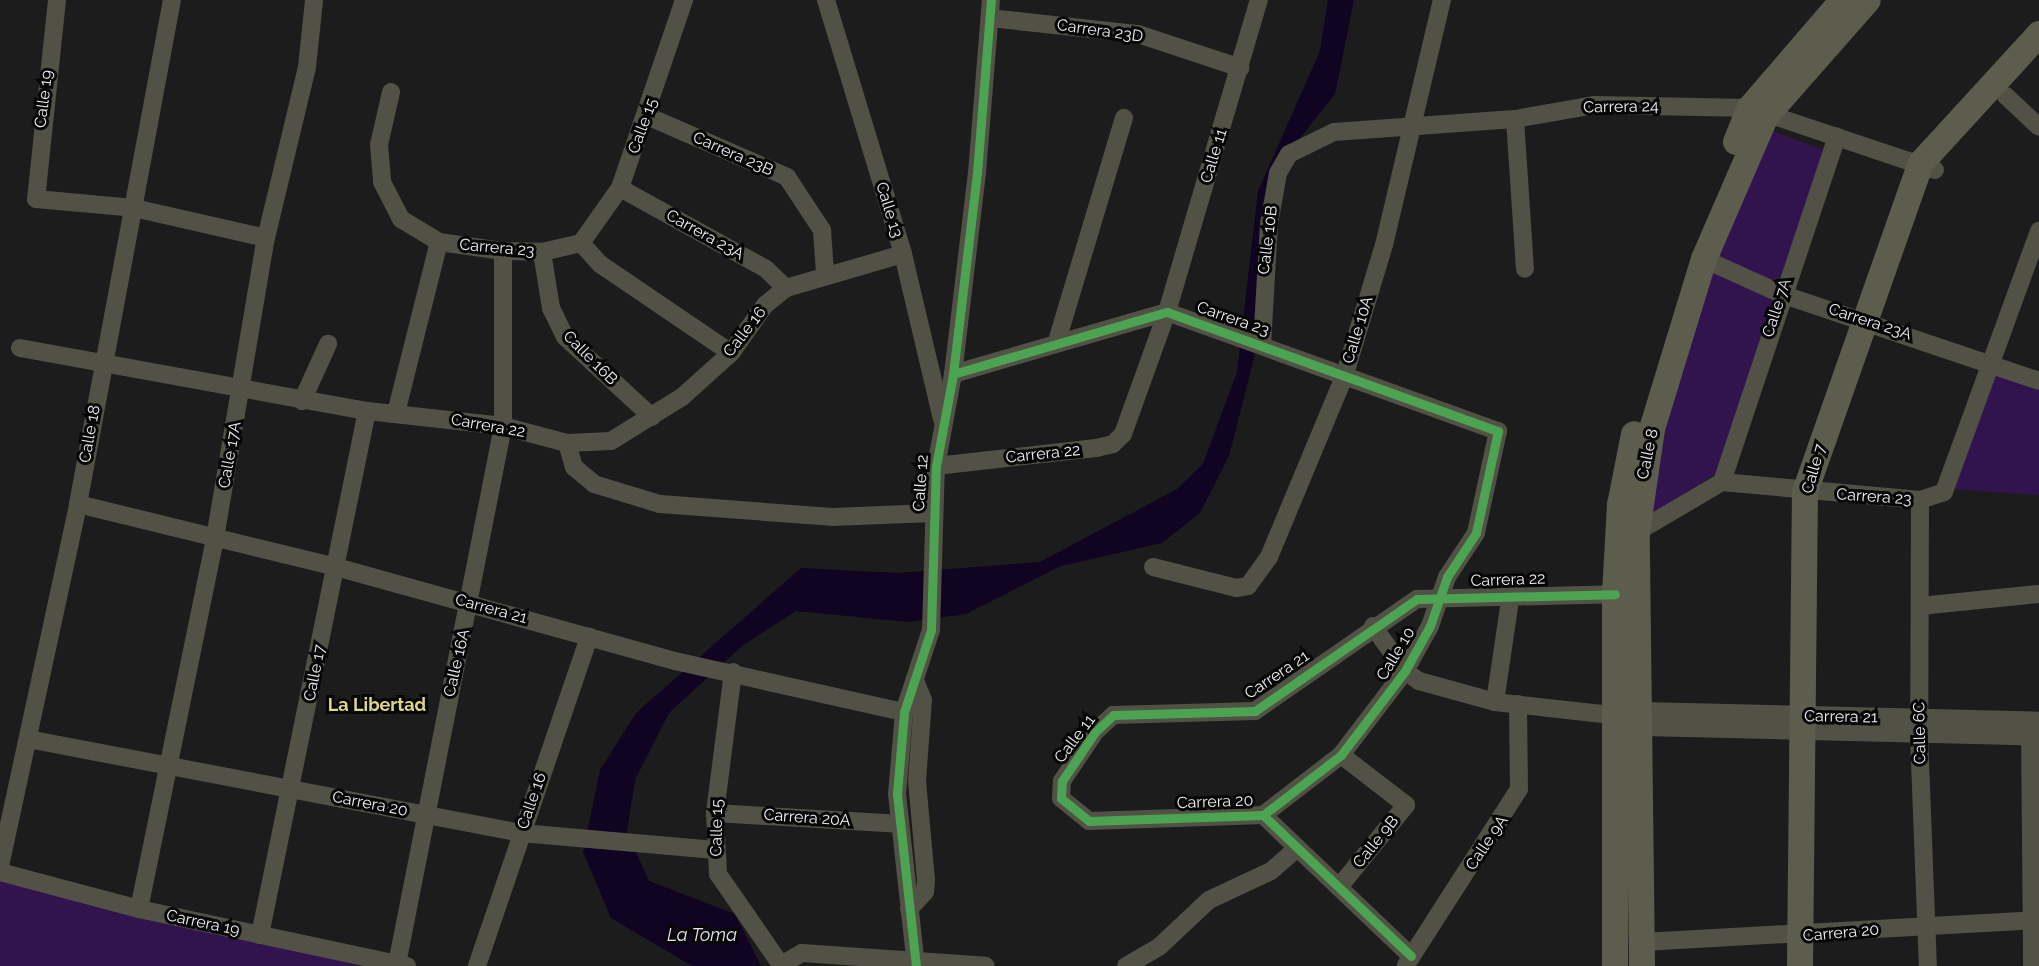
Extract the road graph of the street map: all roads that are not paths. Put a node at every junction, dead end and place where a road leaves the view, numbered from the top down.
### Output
1 (57, 0) edge
2 (172, 0) edge
3 (314, 0) edge
4 (684, 0) edge
5 (826, 0) edge
6 (1259, 0) edge
7 (1442, 0) edge
8 (1843, 0) edge
9 (1868, 0) edge
10 (991, 9) edge
11 (2039, 34) edge
12 (2039, 60) edge
13 (1241, 68) junction
14 (391, 92) dead end
15 (2006, 96) junction
16 (1758, 112) junction
17 (647, 116) junction
18 (1124, 118) dead end
19 (1515, 119) junction
20 (1413, 124) junction
21 (2039, 127) edge
22 (1837, 137) junction
23 (1302, 146) joint
24 (1928, 166) junction
25 (620, 188) junction
26 (134, 208) junction
27 (2039, 231) edge
28 (266, 238) junction
29 (439, 242) junction
30 (581, 243) junction
31 (503, 251) junction
32 (542, 252) junction
33 (903, 254) junction
34 (1704, 259) junction
35 (1525, 269) dead end
36 (825, 273) junction
37 (786, 288) junction
38 (1781, 294) junction
39 (1167, 312) junction
40 (1870, 322) junction
41 (1058, 341) junction
42 (328, 344) dead end
43 (1261, 344) junction
44 (20, 348) dead end
45 (731, 353) junction
46 (102, 361) junction
47 (1989, 362) junction
48 (953, 374) junction
49 (1345, 374) junction
50 (2039, 381) edge
51 (242, 388) junction
52 (302, 400) junction
53 (367, 411) junction
54 (396, 413) junction
55 (652, 417) junction
56 (943, 423) junction
57 (502, 426) junction
58 (1498, 431) joint
59 (567, 443) junction
60 (936, 466) junction
61 (1722, 482) junction
62 (1812, 492) junction
63 (1920, 500) junction
64 (78, 504) junction
65 (933, 513) junction
66 (1637, 532) junction
67 (214, 538) junction
68 (336, 567) junction
69 (1153, 567) dead end
70 (1511, 594) junction
71 (1615, 594) junction
72 (2039, 594) edge
73 (1438, 598) junction
74 (471, 604) junction
75 (1920, 606) junction
76 (1373, 626) junction
77 (589, 637) junction
78 (728, 671) junction
79 (1404, 671) junction
80 (915, 680) junction
81 (1495, 702) junction
82 (1518, 704) junction
83 (904, 712) junction
84 (1113, 715) joint
85 (1611, 715) junction
86 (1643, 719) junction
87 (1806, 725) junction
88 (1919, 727) junction
89 (2034, 729) edge
90 (28, 739) junction
91 (1341, 756) junction
92 (166, 766) junction
93 (293, 789) junction
94 (715, 813) junction
95 (1073, 813) joint
96 (422, 815) junction
97 (1263, 816) junction
98 (898, 824) junction
99 (521, 833) junction
100 (1297, 848) junction
101 (715, 850) junction
102 (0, 866) edge
103 (0, 872) edge
104 (1339, 887) junction
105 (139, 909) junction
106 (909, 909) junction
107 (2034, 920) edge
108 (1928, 925) junction
109 (260, 935) junction
110 (1805, 937) junction
111 (1642, 954) edge
112 (1408, 961) edge
113 (1132, 964) edge
114 (402, 965) edge
115 (916, 965) edge
116 (477, 966) edge
117 (781, 966) edge
118 (986, 966) edge
119 (1615, 966) edge
120 (1800, 966) edge
121 (1812, 966) edge
122 (1928, 966) edge
123 (2032, 966) edge

1 - 26 street, Calle 19
2 - 26 street, Calle 18
3 - 28 street, Calle 17A
4 - 17 street, Calle 15
5 - 33 street, Calle 13
6 - 13 street, Calle 11
7 - 20 street, Calle 10A
8 - 16 main road, Calle 8
9 - 16 main road, Calle 8
10 - 13 street, Carrera 23D
10 - 48 street, Calle 12
11 - 24 main road, Calle 7
12 - 15 main road, Calle 7
13 - 39 street, Calle 11
14 - 29 street, Carrera 23
15 - 21 street
15 - 24 main road, Calle 7
16 - 19 street, Carrera 24
16 - 22 street, Carrera 24
16 - 34 main road, Calle 8
16 - 71 main road, Calle 8
17 - 25 street, Calle 15
17 - 36 street, Carrera 23B
18 - 41 street
19 - 20 street, Carrera 24
19 - 35 street
20 - 23 street, Carrera 24
20 - 49 street, Calle 10A
22 - 24 street, Carrera 24
22 - 38 street, Calle 7A
23 - 43 street, Calle 10B
24 - 40 main road, Calle 7
25 - 30 street, Calle 15
25 - 37 street, Carrera 23A
26 - 28 street
26 - 46 street, Calle 18
27 - 47 street
28 - 51 street, Calle 17A
29 - 31 street, Carrera 23
29 - 54 street
30 - 32 street, Carrera 23
30 - 45 street
31 - 32 street, Carrera 23
31 - 57 street, Calle 16A
32 - 55 street, Calle 16B
33 - 36 street, Calle 16
33 - 56 street, Calle 13
34 - 38 street, Carrera 23A
34 - 66 main road, Calle 8
36 - 37 street, Calle 16
37 - 45 street, Calle 16
38 - 40 street, Carrera 23A
38 - 61 street, Calle 7A
39 - 41 street
39 - 43 street, Carrera 23
39 - 60 street, Carrera 22
40 - 47 street, Carrera 23A
40 - 62 main road, Calle 7
41 - 48 street
42 - 52 street
43 - 49 street, Carrera 23
44 - 46 street, Carrera 22
45 - 55 street, Calle 16
46 - 51 street, Carrera 22
46 - 64 street, Calle 18
47 - 50 street, Carrera 23A
47 - 63 street, Carrera 23
48 - 56 street, Calle 12
49 - 58 street, Carrera 23
49 - 69 street, Calle 10A
51 - 52 street, Carrera 22
51 - 67 street, Calle 17A
52 - 53 street, Carrera 22
53 - 54 street, Carrera 22
53 - 68 street, Calle 17
54 - 57 street, Carrera 22
55 - 59 street, Calle 16
56 - 60 street, Calle 12
57 - 59 street, Carrera 22
57 - 74 street, Calle 16A
58 - 73 street, Calle 10
59 - 65 street
60 - 65 street, Calle 12
61 - 62 street, Carrera 23
61 - 66 street
62 - 63 street, Carrera 23
62 - 87 main road, Calle 7
63 - 75 street, Calle 6C
64 - 67 street, Carrera 21
64 - 90 street, Calle 18
65 - 80 street, Calle 12
66 - 86 main road, Calle 8
67 - 68 street, Carrera 21
67 - 92 street, Calle 17A
68 - 74 street, Carrera 21
68 - 93 street, Calle 17
70 - 71 street, Carrera 22
70 - 73 street, Carrera 22
70 - 81 street
71 - 85 main road, Calle 8
72 - 75 street
73 - 76 street, Carrera 22
73 - 79 street, Calle 10
74 - 77 street, Carrera 21
74 - 96 street, Calle 16A
75 - 88 street, Calle 6C
76 - 79 street
76 - 84 street, Carrera 21
77 - 78 street, Carrera 21
77 - 99 street, Calle 16
78 - 83 street, Carrera 21
78 - 94 street, Calle 15
79 - 81 street
79 - 91 street, Calle 10
80 - 83 street, Calle 12
80 - 106 street
81 - 82 street
82 - 85 street
82 - 112 street, Calle 9A
83 - 98 street, Calle 12
84 - 95 street, Calle 11
85 - 119 main road, Calle 8
86 - 87 street, Carrera 21
86 - 111 main road, Calle 8
87 - 88 street, Carrera 21
87 - 110 main road, Calle 7
88 - 89 street, Carrera 21
88 - 108 street, Calle 6C
89 - 107 street
90 - 92 street, Carrera 20
90 - 102 street, Calle 18
91 - 97 street, Calle 10
91 - 104 street, Calle 9B
92 - 93 street, Carrera 20
92 - 105 street, Calle 17A
93 - 96 street, Carrera 20
93 - 109 street, Calle 17
94 - 98 street, Carrera 20A
94 - 101 street, Calle 15
95 - 97 street, Carrera 20
96 - 99 street, Carrera 20
96 - 114 street, Calle 16A
97 - 100 street, Carrera 20
98 - 106 street, Calle 12
99 - 101 street, Carrera 20
99 - 116 street, Calle 16
100 - 104 street, Carrera 20
100 - 113 street
101 - 117 street, Calle 15
103 - 105 street, Carrera 19
104 - 112 street, Carrera 20
105 - 109 street, Carrera 19
106 - 115 street, Calle 12
107 - 108 street, Carrera 20
107 - 123 street
108 - 110 street, Carrera 20
108 - 122 street, Calle 6C
109 - 114 street, Carrera 19
110 - 111 street, Carrera 20
110 - 120 main road, Calle 7
110 - 121 main road, Calle 7
115 - 117 street
115 - 118 street

